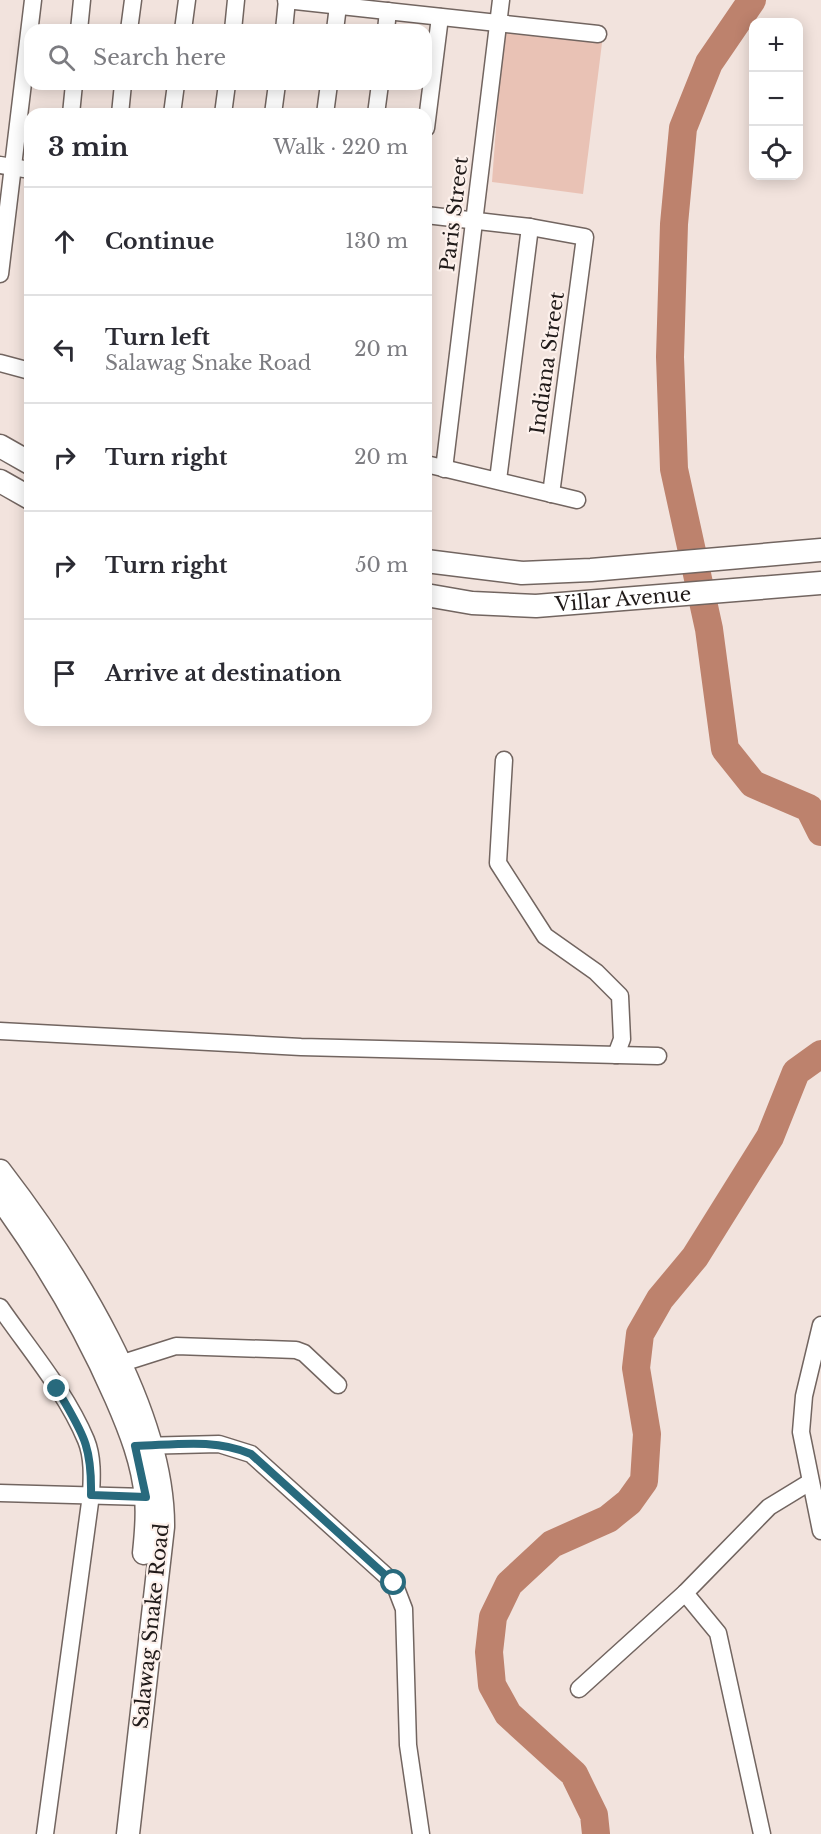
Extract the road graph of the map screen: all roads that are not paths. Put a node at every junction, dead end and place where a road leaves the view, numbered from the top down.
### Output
1 (33, 0) edge
2 (82, 0) edge
3 (133, 0) edge
4 (187, 0) edge
5 (236, 0) edge
6 (286, 0) edge
7 (501, 0) edge
8 (338, 6) junction
9 (388, 11) junction
10 (440, 17) junction
11 (30, 24) edge
12 (80, 24) edge
13 (130, 24) edge
14 (184, 24) edge
15 (233, 24) edge
16 (284, 24) edge
17 (336, 24) edge
18 (387, 24) edge
19 (498, 24) junction
20 (598, 33) dead end
21 (24, 80) edge
22 (432, 80) edge
23 (73, 90) edge
24 (122, 90) edge
25 (175, 90) edge
26 (226, 90) edge
27 (276, 90) edge
28 (327, 90) edge
29 (379, 90) edge
30 (431, 90) edge
31 (72, 108) edge
32 (121, 108) edge
33 (173, 108) edge
34 (224, 108) edge
35 (274, 108) edge
36 (326, 108) edge
37 (377, 108) edge
38 (429, 108) edge
39 (14, 168) edge
40 (432, 216) edge
41 (474, 220) junction
42 (530, 226) junction
43 (0, 274) edge
44 (0, 363) edge
45 (24, 369) edge
46 (0, 446) edge
47 (24, 460) edge
48 (432, 466) edge
49 (444, 469) junction
50 (498, 480) junction
51 (0, 481) edge
52 (551, 494) junction
53 (24, 495) edge
54 (577, 500) dead end
55 (812, 550) edge
56 (432, 562) edge
57 (814, 584) edge
58 (432, 596) edge
59 (504, 760) dead end
60 (0, 1031) edge
61 (616, 1055) junction
62 (658, 1056) dead end
63 (0, 1171) edge
64 (0, 1198) edge
65 (0, 1307) edge
66 (821, 1325) edge
67 (112, 1367) junction
68 (338, 1384) dead end
69 (142, 1446) junction
70 (810, 1482) junction
71 (0, 1493) edge
72 (91, 1495) junction
73 (146, 1497) junction
74 (821, 1531) edge
75 (684, 1593) junction
76 (579, 1689) dead end
77 (45, 1834) edge
78 (112, 1834) edge
79 (128, 1834) edge
80 (421, 1834) edge
81 (762, 1834) edge

1 - 11 street
2 - 12 street
3 - 13 street
4 - 14 street
5 - 15 street
6 - 8 street
6 - 16 street
7 - 19 street, Paris Street
8 - 9 street
8 - 17 street
9 - 10 street
9 - 18 street
10 - 19 street
10 - 22 street
19 - 20 street
19 - 41 street, Paris Street
21 - 39 street
23 - 31 street
24 - 32 street
25 - 33 street
26 - 34 street
27 - 35 street
28 - 36 street
29 - 37 street
30 - 38 street
39 - 43 street
40 - 41 street
41 - 42 street
41 - 49 street, Paris Street
42 - 50 street
42 - 52 street, Indiana Street
44 - 45 street
46 - 47 main road
48 - 49 street
49 - 50 street
50 - 52 street
51 - 53 main road
52 - 54 street
55 - 56 main road, Villar Avenue
57 - 58 main road, Villar Avenue
59 - 61 street
60 - 61 street
61 - 62 street
63 - 67 main road, Salawag Snake Road
64 - 67 main road, Salawag Snake Road
65 - 72 street
66 - 70 street
67 - 68 street
67 - 69 main road, Salawag Snake Road
69 - 73 main road, Salawag Snake Road
69 - 79 main road, Salawag Snake Road
69 - 80 street
70 - 74 street
70 - 75 street
71 - 72 street
72 - 73 street
72 - 77 street
73 - 78 main road, Salawag Snake Road
75 - 76 street
75 - 81 street

